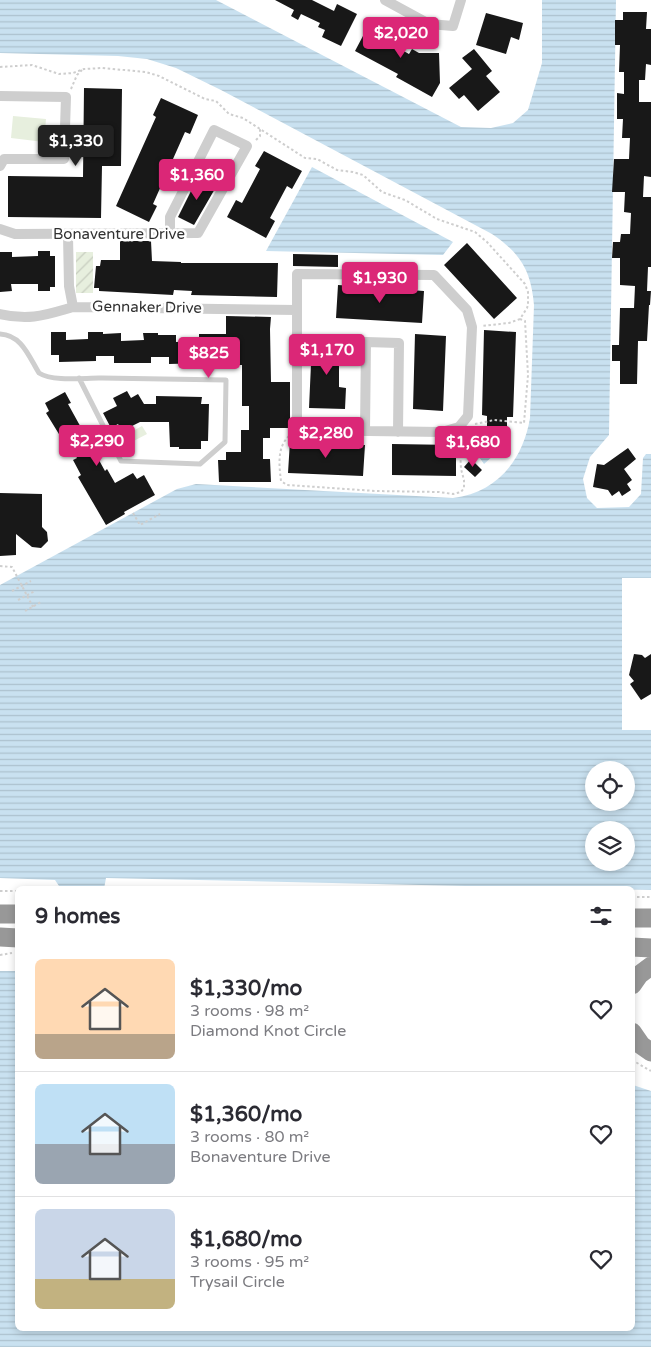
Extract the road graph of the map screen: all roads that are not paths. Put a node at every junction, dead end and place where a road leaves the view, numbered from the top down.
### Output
1 (386, 0) edge
2 (461, 0) edge
3 (0, 96) edge
4 (0, 166) edge
5 (0, 229) edge
6 (68, 234) junction
7 (170, 234) junction
8 (73, 307) junction
9 (297, 310) junction
10 (0, 314) edge
11 (0, 334) edge
12 (79, 378) junction
13 (365, 431) junction
14 (398, 432) junction
15 (0, 914) edge
16 (15, 914) edge
17 (635, 918) edge
18 (651, 918) edge
19 (0, 937) edge
20 (15, 944) edge
21 (635, 947) edge
22 (651, 948) edge
23 (651, 966) edge
24 (635, 980) edge
25 (635, 1036) edge
26 (651, 1052) edge
27 (635, 1053) edge
28 (651, 1064) edge

1 - 2 street
3 - 4 street
5 - 6 street, Bonaventure Drive
6 - 7 street, Bonaventure Drive
6 - 8 street
7 - 7 street, Bonaventure Drive
8 - 9 street, Gennaker Drive
8 - 10 street, Gennaker Drive
9 - 13 street
9 - 14 street
11 - 12 lane
12 - 12 lane
13 - 14 street
13 - 14 street
15 - 16 highway
17 - 18 highway
19 - 20 highway
21 - 22 highway
23 - 24 highway
25 - 26 highway
27 - 28 highway

